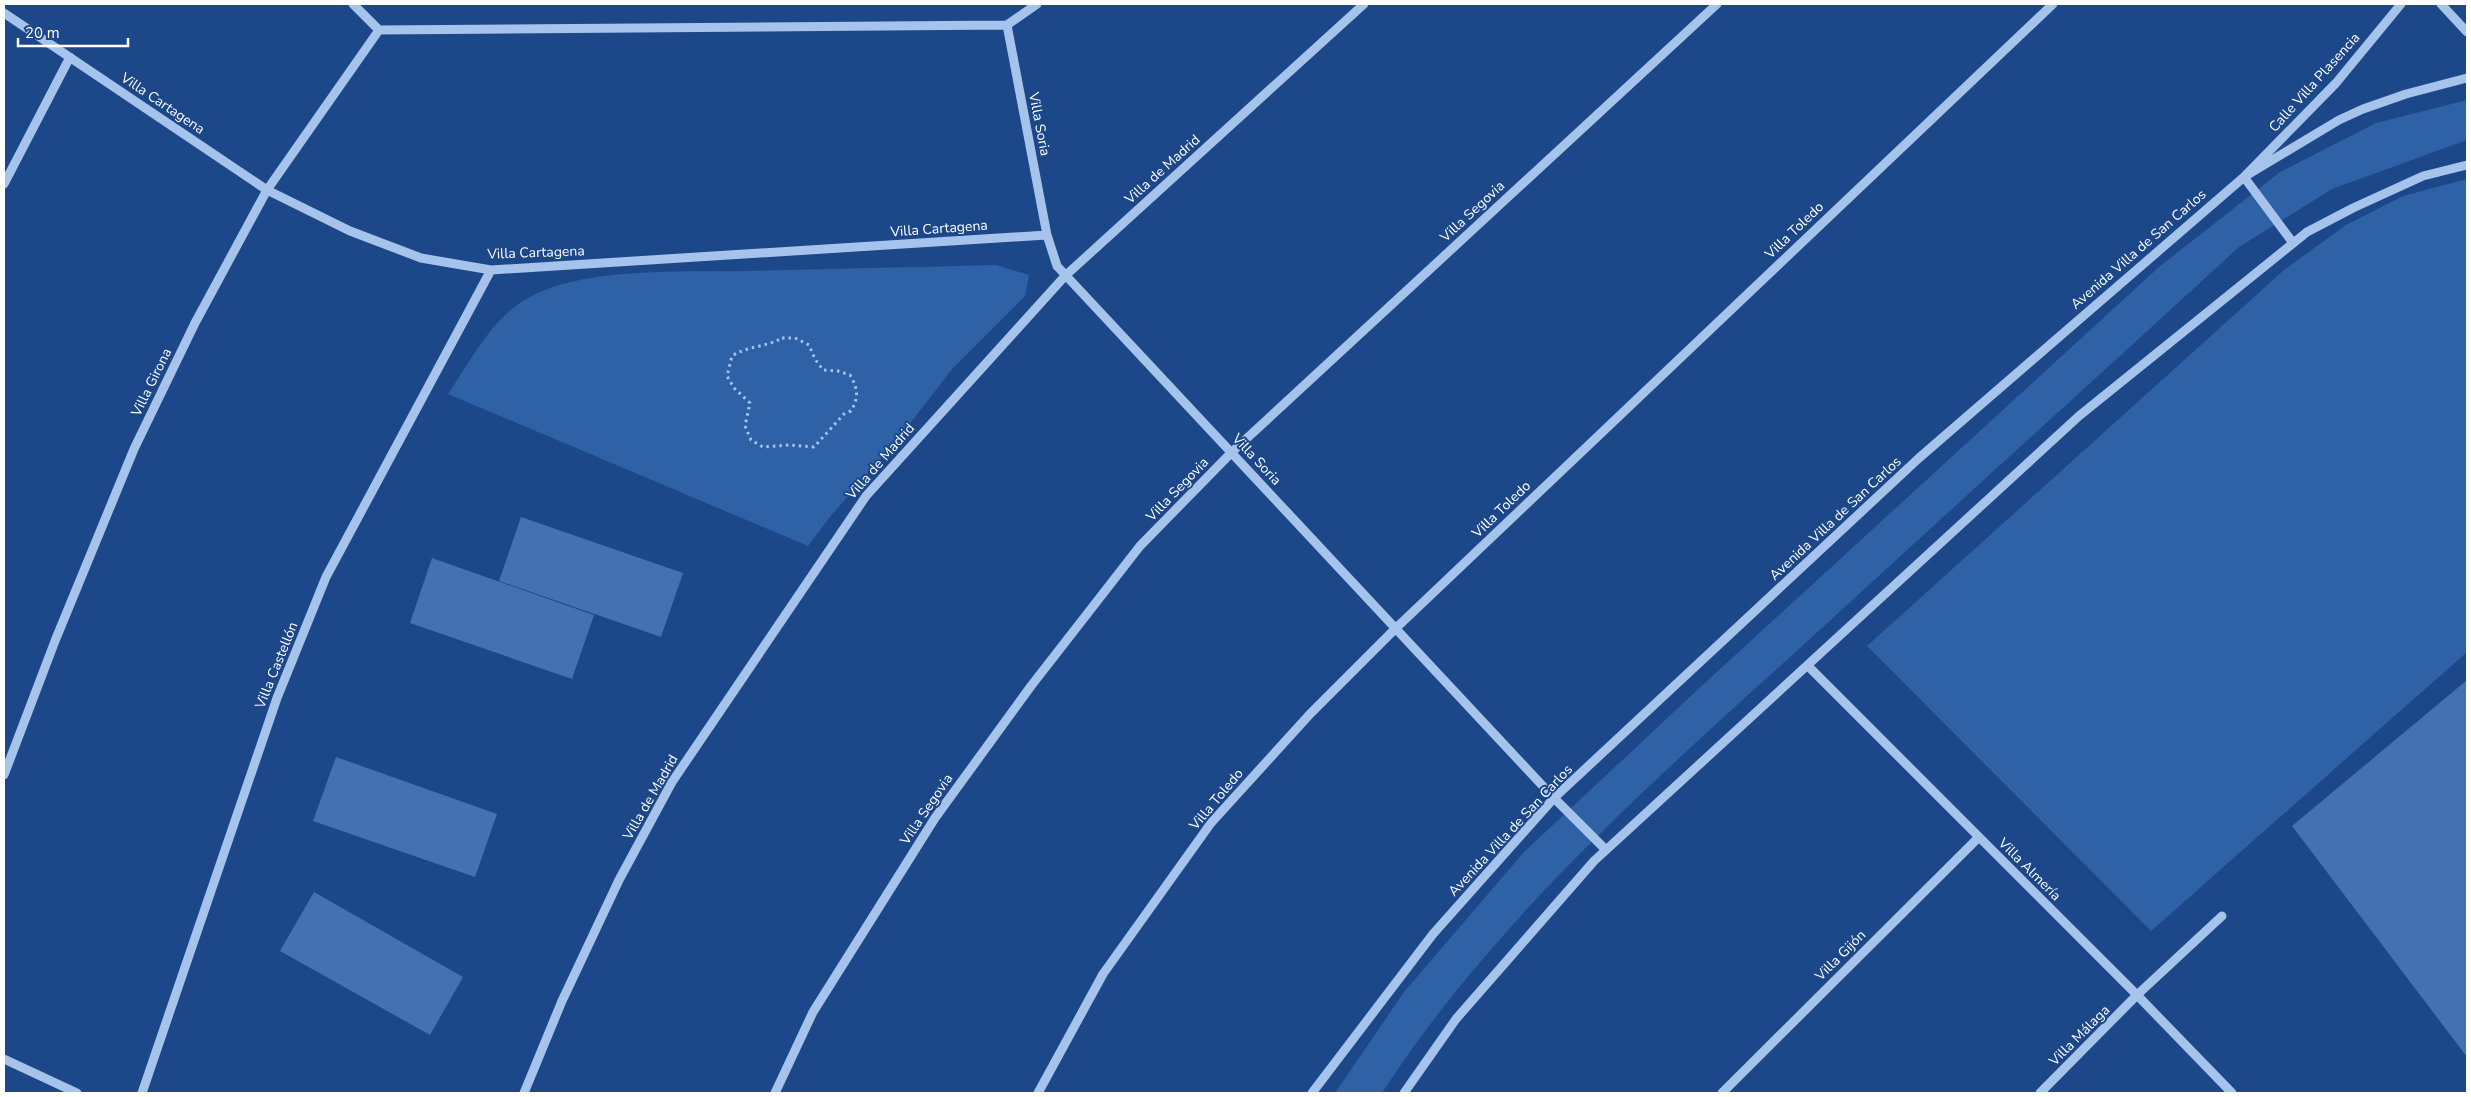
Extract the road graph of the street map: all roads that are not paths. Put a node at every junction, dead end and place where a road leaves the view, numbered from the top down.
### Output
1 (353, 4) edge
2 (1037, 4) edge
3 (1364, 4) edge
4 (1717, 4) edge
5 (2052, 4) edge
6 (2401, 4) edge
7 (2441, 4) edge
8 (4, 13) edge
9 (1007, 25) junction
10 (379, 30) junction
11 (2467, 32) edge
12 (70, 57) junction
13 (2467, 78) edge
14 (2467, 165) edge
15 (2244, 177) junction
16 (4, 184) edge
17 (267, 190) junction
18 (1047, 235) junction
19 (2293, 243) junction
20 (491, 270) junction
21 (1065, 276) junction
22 (1232, 452) junction
23 (1395, 628) junction
24 (1808, 666) junction
25 (4, 775) edge
26 (1554, 798) junction
27 (1978, 838) junction
28 (1606, 850) junction
29 (2222, 916) dead end
30 (2137, 995) junction
31 (4, 1059) edge
32 (77, 1093) edge
33 (142, 1093) edge
34 (524, 1093) edge
35 (775, 1093) edge
36 (1038, 1093) edge
37 (1312, 1093) edge
38 (1404, 1093) edge
39 (1722, 1093) edge
40 (2040, 1093) edge
41 (2232, 1093) edge

1 - 10 street
2 - 9 street
3 - 21 street, Villa de Madrid
4 - 22 street, Villa Segovia
5 - 23 street, Villa Toledo
6 - 15 street, Calle Villa Plasencia
7 - 11 street
8 - 12 street, Villa Cartagena
9 - 10 street
9 - 18 street, Villa Soria
10 - 17 street, Villa Girona
12 - 16 street
12 - 17 street, Villa Cartagena
13 - 15 street, Avenida Villa de San Carlos
14 - 19 street
15 - 19 street
15 - 26 street, Avenida Villa de San Carlos
17 - 20 street, Villa Cartagena
17 - 25 street, Villa Girona
18 - 20 street, Villa Cartagena
18 - 21 street, Villa Soria
19 - 24 street
20 - 33 street, Villa Castellón
21 - 22 street, Villa Soria
21 - 34 street, Villa de Madrid
22 - 23 street, Villa Soria
22 - 35 street, Villa Segovia
23 - 26 street, Villa Soria
23 - 36 street, Villa Toledo
24 - 27 street, Villa Almería
24 - 28 street
26 - 28 street, Villa Soria
26 - 37 street, Avenida Villa de San Carlos
27 - 30 street, Villa Almería
27 - 39 street, Villa Gijón
28 - 38 street
29 - 30 street, Villa Málaga
30 - 40 street, Villa Málaga
30 - 41 street, Villa Almería
31 - 32 street

